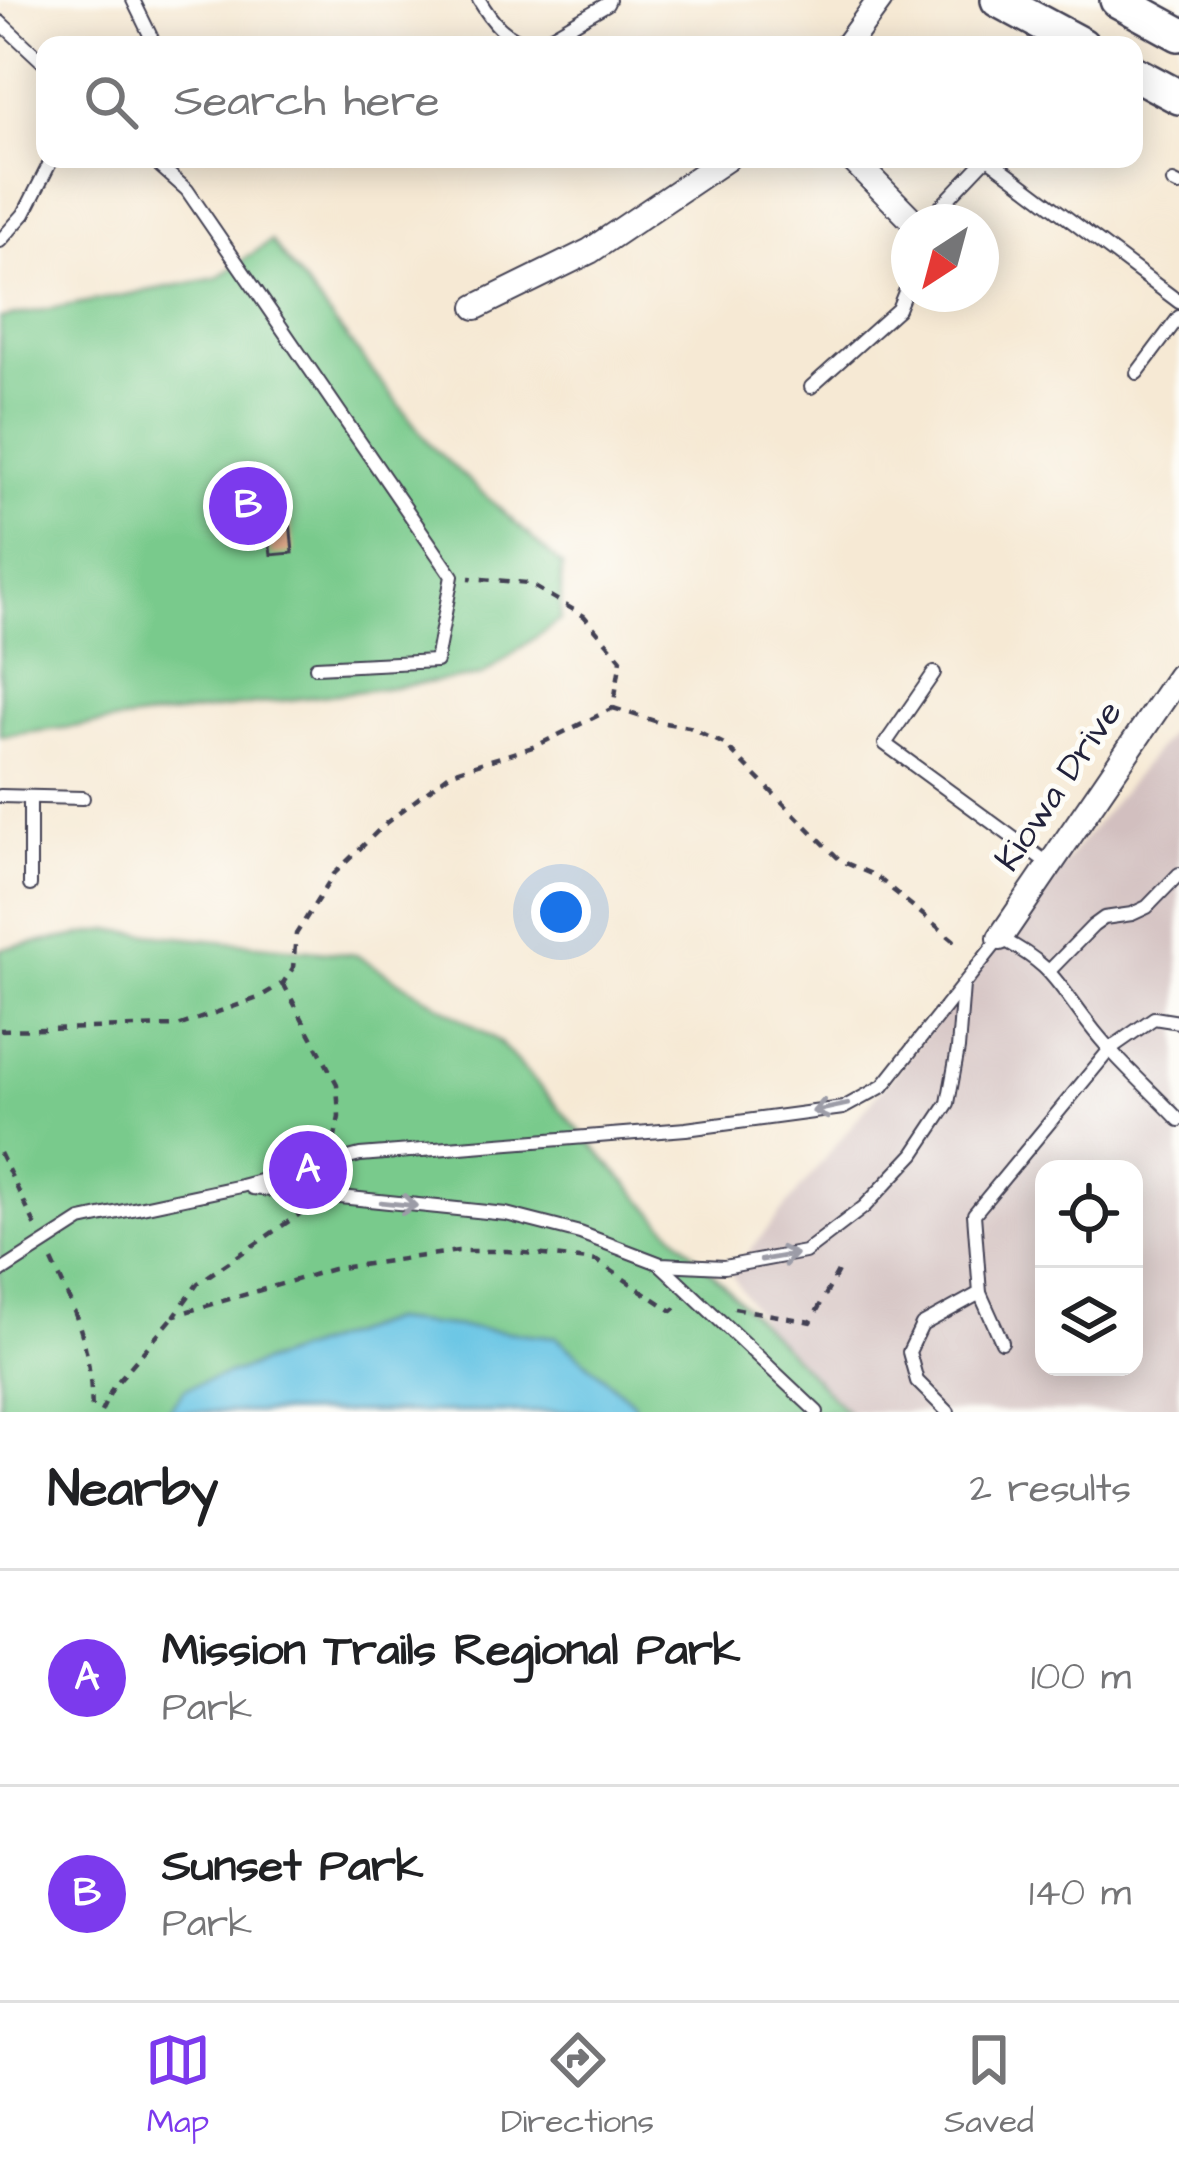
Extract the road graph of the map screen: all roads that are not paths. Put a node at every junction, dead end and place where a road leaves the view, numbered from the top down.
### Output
1 (133, 0) edge
2 (479, 0) edge
3 (609, 0) edge
4 (880, 0) edge
5 (998, 0) edge
6 (1117, 0) edge
7 (0, 22) edge
8 (1179, 34) edge
9 (151, 36) edge
10 (508, 36) edge
11 (550, 36) edge
12 (854, 36) edge
13 (1065, 36) edge
14 (36, 56) edge
15 (1143, 78) edge
16 (1179, 97) edge
17 (47, 168) edge
18 (162, 168) edge
19 (713, 168) edge
20 (860, 168) edge
21 (979, 168) edge
22 (1000, 168) edge
23 (896, 204) edge
24 (944, 204) edge
25 (0, 241) edge
26 (1179, 302) edge
27 (476, 307) dead end
28 (894, 312) edge
29 (1179, 317) edge
30 (1137, 373) dead end
31 (811, 387) dead end
32 (316, 667) dead end
33 (934, 673) dead end
34 (1179, 676) edge
35 (0, 796) edge
36 (30, 796) junction
37 (83, 798) dead end
38 (1049, 864) junction
39 (1179, 874) edge
40 (30, 885) dead end
41 (1000, 938) junction
42 (1049, 971) junction
43 (963, 984) junction
44 (1179, 1022) edge
45 (1111, 1048) junction
46 (1179, 1120) edge
47 (241, 1186) junction
48 (661, 1264) junction
49 (0, 1272) edge
50 (980, 1293) junction
51 (1002, 1342) dead end
52 (817, 1412) edge
53 (948, 1412) edge

1 - 9 lane
2 - 10 lane
3 - 11 lane
4 - 12 street
5 - 13 main road
6 - 8 main road
7 - 14 lane
15 - 16 main road
17 - 25 lane
18 - 32 lane
19 - 27 street
20 - 23 street
21 - 24 lane
22 - 26 lane
28 - 31 lane
29 - 30 lane
33 - 38 lane
34 - 38 street, Kiowa Drive
35 - 36 lane
36 - 37 lane
36 - 40 lane
38 - 41 street, Kiowa Drive
39 - 42 lane
41 - 42 lane
41 - 43 lane
42 - 45 lane
43 -> 47 lane
48 -> 43 lane
44 - 45 lane
45 - 46 lane
45 - 50 lane
47 -> 48 lane
47 - 49 lane
48 - 52 lane
50 - 51 lane
50 - 53 lane

